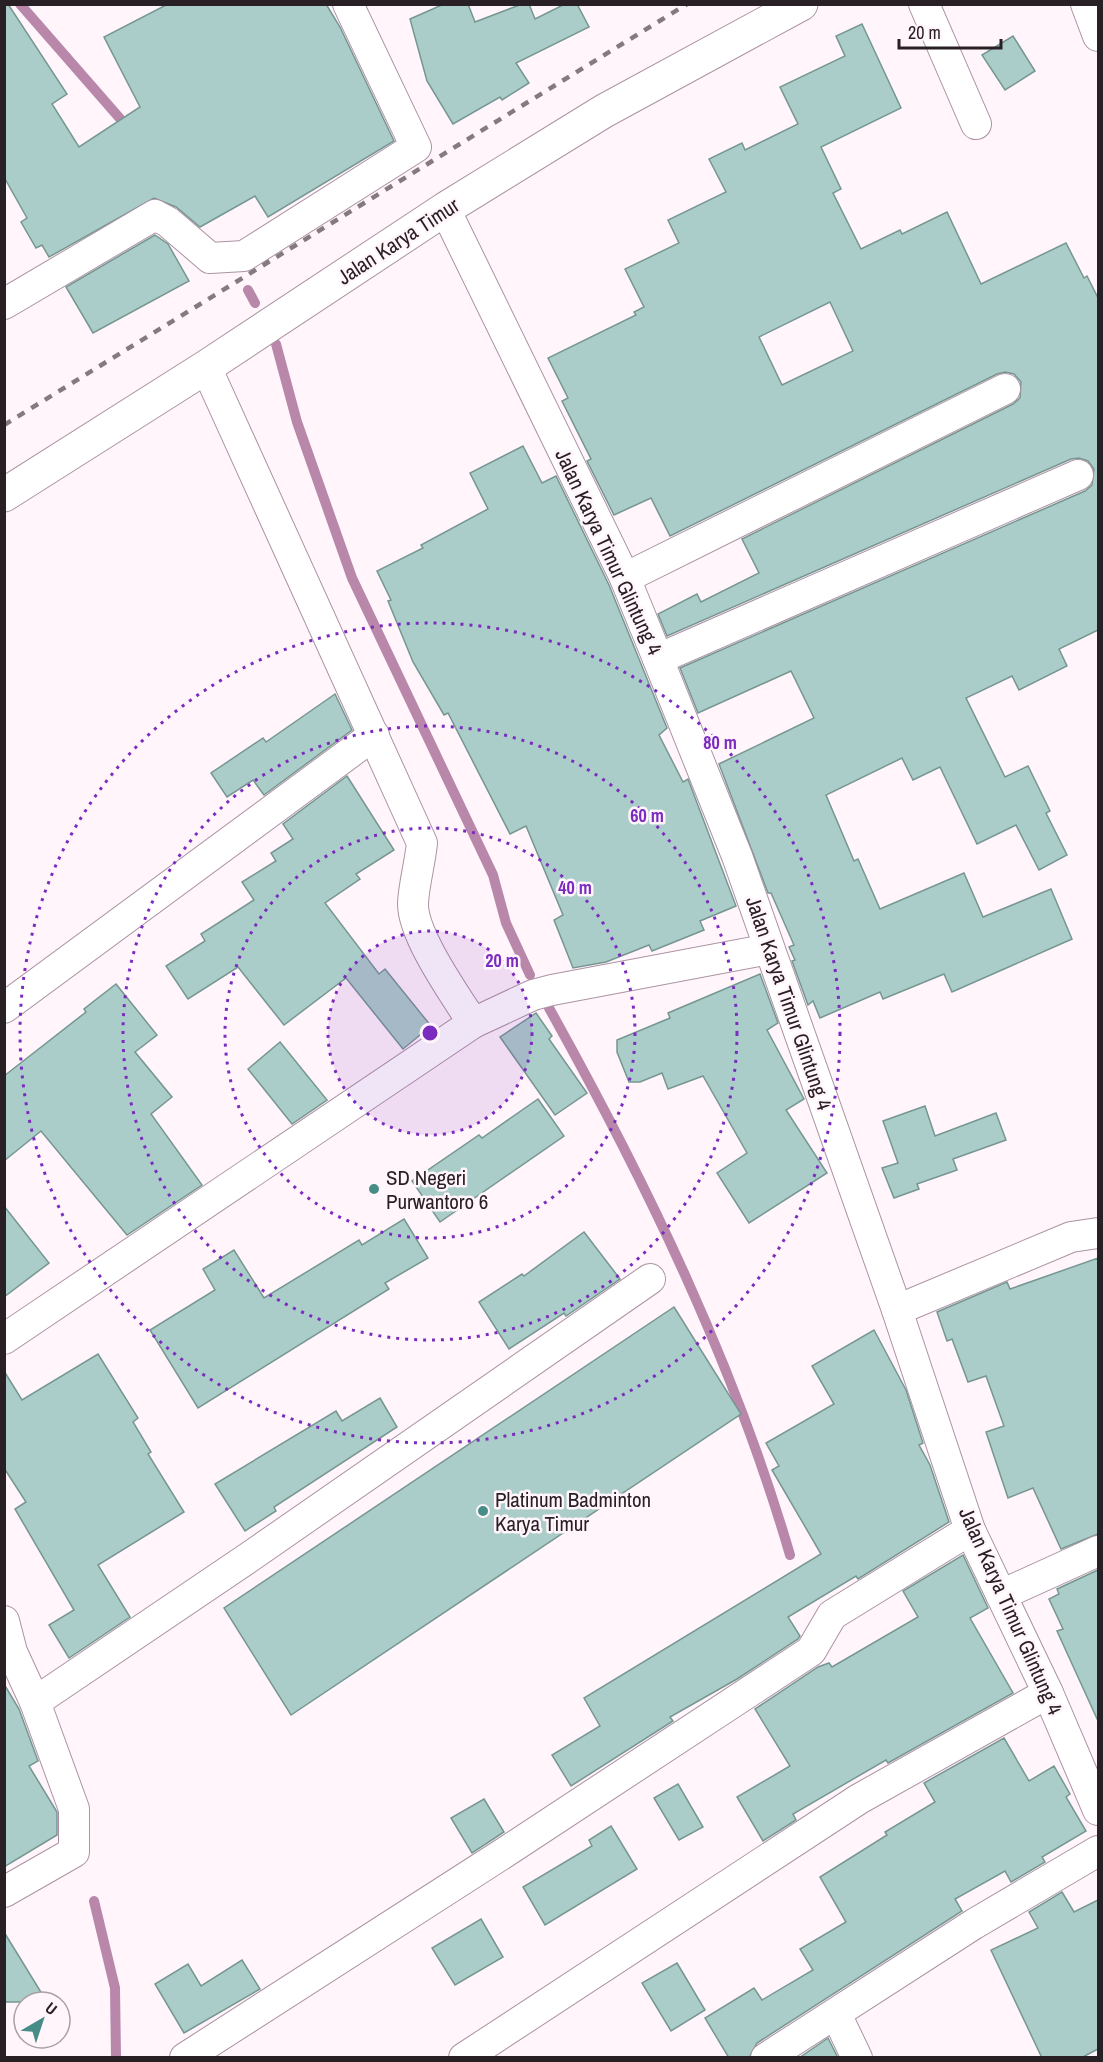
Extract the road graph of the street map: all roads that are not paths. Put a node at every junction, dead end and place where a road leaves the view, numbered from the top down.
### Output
1 (348, 4) edge
2 (801, 4) edge
3 (924, 4) edge
4 (1086, 4) edge
5 (1098, 36) edge
6 (976, 124) dead end
7 (445, 209) junction
8 (4, 304) edge
9 (207, 367) junction
10 (1005, 389) dead end
11 (1078, 475) dead end
12 (4, 495) edge
13 (625, 578) junction
14 (658, 659) junction
15 (374, 735) junction
16 (769, 949) junction
17 (4, 1008) edge
18 (473, 1023) junction
19 (1098, 1233) edge
20 (650, 1279) dead end
21 (897, 1310) junction
22 (4, 1339) edge
23 (970, 1530) junction
24 (1098, 1551) edge
25 (1001, 1595) junction
26 (4, 1621) edge
27 (8, 1654) edge
28 (1048, 1693) junction
29 (35, 1702) junction
30 (1098, 1810) edge
31 (1098, 1851) edge
32 (4, 1892) edge
33 (836, 2014) junction
34 (185, 2058) edge
35 (464, 2058) edge
36 (766, 2058) edge
37 (857, 2058) edge

1 - 8 street
2 - 7 street, Jalan Karya Timur
3 - 6 street
4 - 5 street
7 - 9 street, Jalan Karya Timur
7 - 13 street, Jalan Karya Timur Glintung 4
9 - 12 street, Jalan Karya Timur
9 - 15 street
10 - 13 street
11 - 14 street
13 - 14 street, Jalan Karya Timur Glintung 4
14 - 16 street, Jalan Karya Timur Glintung 4
15 - 17 street
15 - 18 street
16 - 18 street
16 - 21 street, Jalan Karya Timur Glintung 4
18 - 22 street
19 - 21 street
20 - 29 street
21 - 23 street, Jalan Karya Timur Glintung 4
23 - 25 street, Jalan Karya Timur Glintung 4
23 - 34 street
24 - 25 street
25 - 28 street, Jalan Karya Timur Glintung 4
26 - 27 street
27 - 29 street
28 - 30 street, Jalan Karya Timur Glintung 4
28 - 35 street
29 - 32 street
31 - 33 street
33 - 36 street
33 - 37 street

